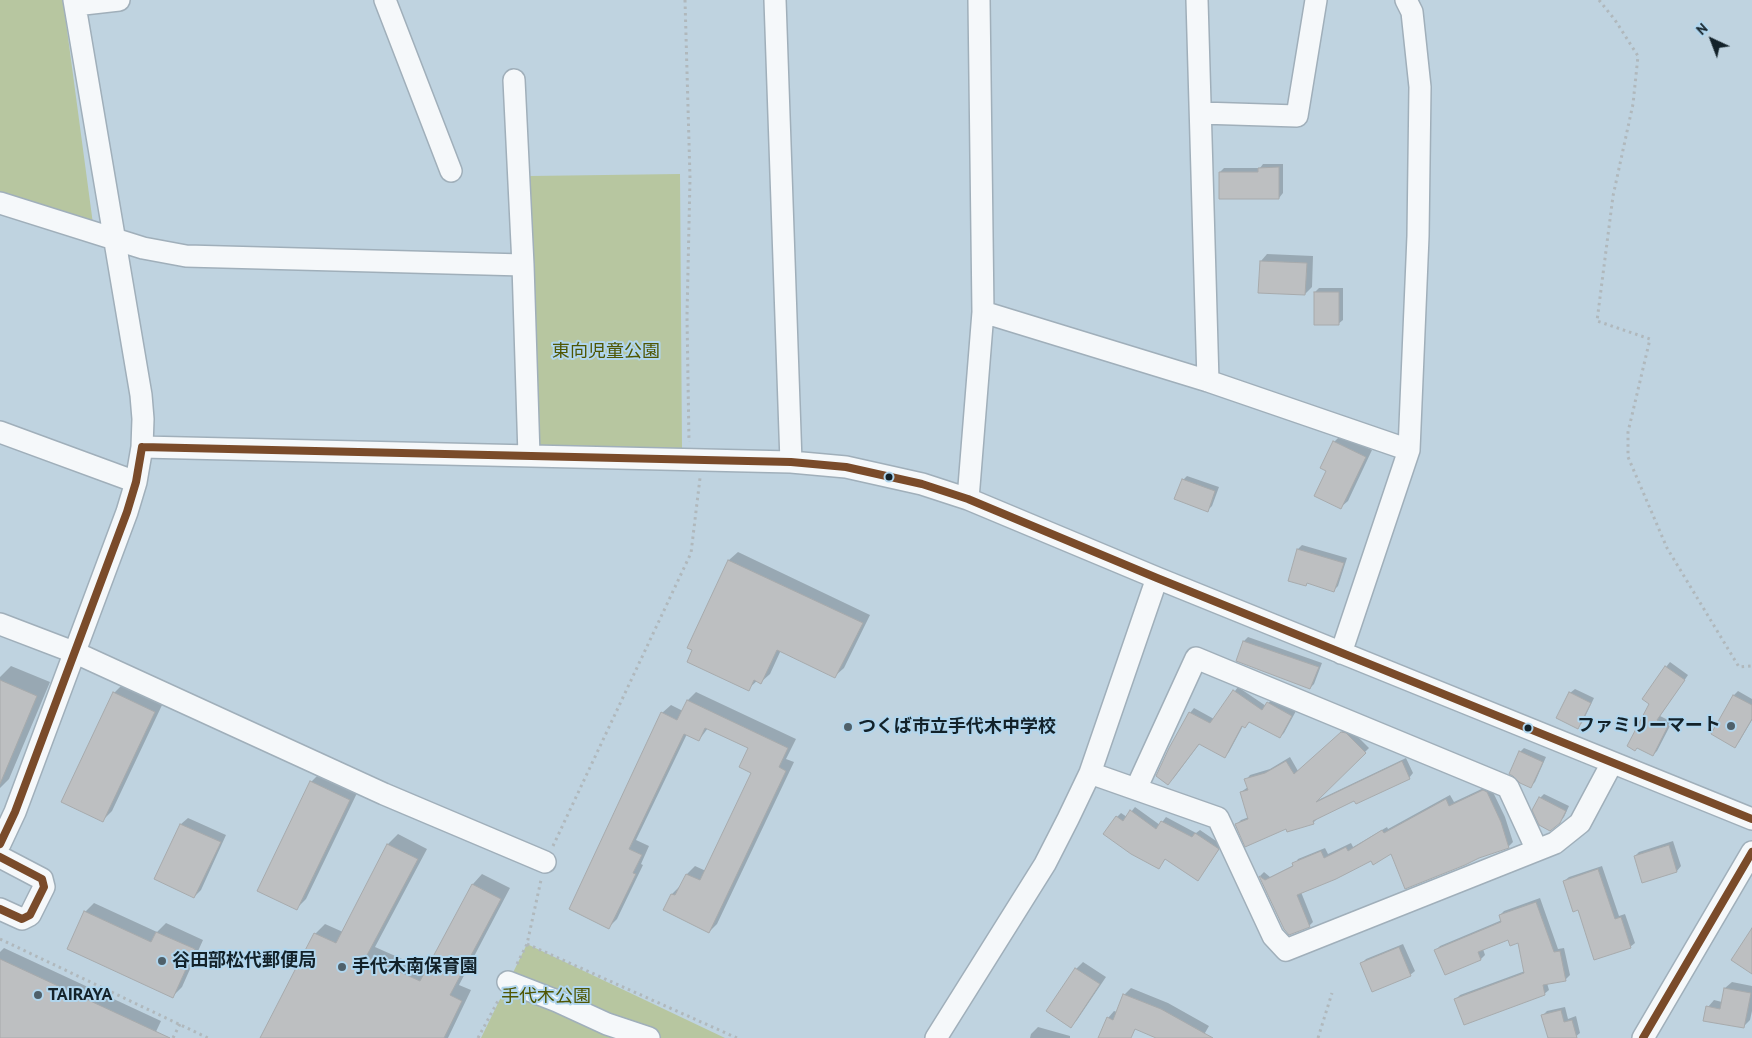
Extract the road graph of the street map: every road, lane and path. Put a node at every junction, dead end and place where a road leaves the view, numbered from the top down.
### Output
1 (119, 0) edge
2 (385, 0) edge
3 (685, 0) edge
4 (774, 0) edge
5 (979, 0) edge
6 (1197, 0) edge
7 (1316, 0) edge
8 (1406, 0) edge
9 (1599, 0) edge
10 (78, 2) edge
11 (514, 80) dead end
12 (1201, 113) junction
13 (451, 171) dead end
14 (0, 203) edge
15 (114, 239) junction
16 (523, 265) junction
17 (983, 312) junction
18 (1208, 381) junction
19 (0, 432) edge
20 (142, 447) junction
21 (1409, 450) junction
22 (529, 456) junction
23 (696, 460) junction
24 (791, 462) junction
25 (136, 482) junction
26 (968, 499) junction
27 (1157, 578) junction
28 (0, 624) edge
29 (76, 653) junction
30 (1341, 653) junction
31 (1752, 666) edge
32 (1612, 762) junction
33 (1090, 772) junction
34 (1136, 789) junction
35 (1752, 819) edge
36 (0, 844) edge
37 (1537, 850) junction
38 (1752, 852) edge
39 (0, 857) edge
40 (545, 862) junction
41 (0, 909) edge
42 (0, 940) edge
43 (527, 944) junction
44 (508, 982) junction
45 (1332, 993) dead end
46 (180, 1024) junction
47 (173, 1038) edge
48 (208, 1038) edge
49 (478, 1038) edge
50 (649, 1038) edge
51 (737, 1038) edge
52 (936, 1038) edge
53 (1318, 1038) edge
54 (1643, 1038) edge

1 - 10 street
2 - 13 street
3 - 23 path
4 - 24 street
5 - 17 street
6 - 12 street
7 - 12 street
8 - 21 street
9 - 31 path
10 - 15 street
11 - 16 street
12 - 18 street
14 - 15 street
15 - 16 street
15 - 20 street
16 - 22 street
17 - 18 street
17 - 26 street
18 - 21 street
19 - 25 street
20 - 22 street
20 - 25 street
21 - 30 street
22 - 23 street
23 - 24 street
23 - 40 path
24 - 26 street
25 - 29 street
26 - 27 street
27 - 30 street
27 - 33 street
28 - 29 street
29 - 36 street
29 - 40 street
30 - 32 street
32 - 35 street
32 - 37 street
33 - 34 street
33 - 52 street
34 - 37 street
34 - 37 street
38 - 54 street
39 - 41 street
40 - 43 path
42 - 46 path
43 - 44 path
43 - 51 path
44 - 49 path
44 - 50 street
45 - 53 path
46 - 47 path
46 - 48 path

